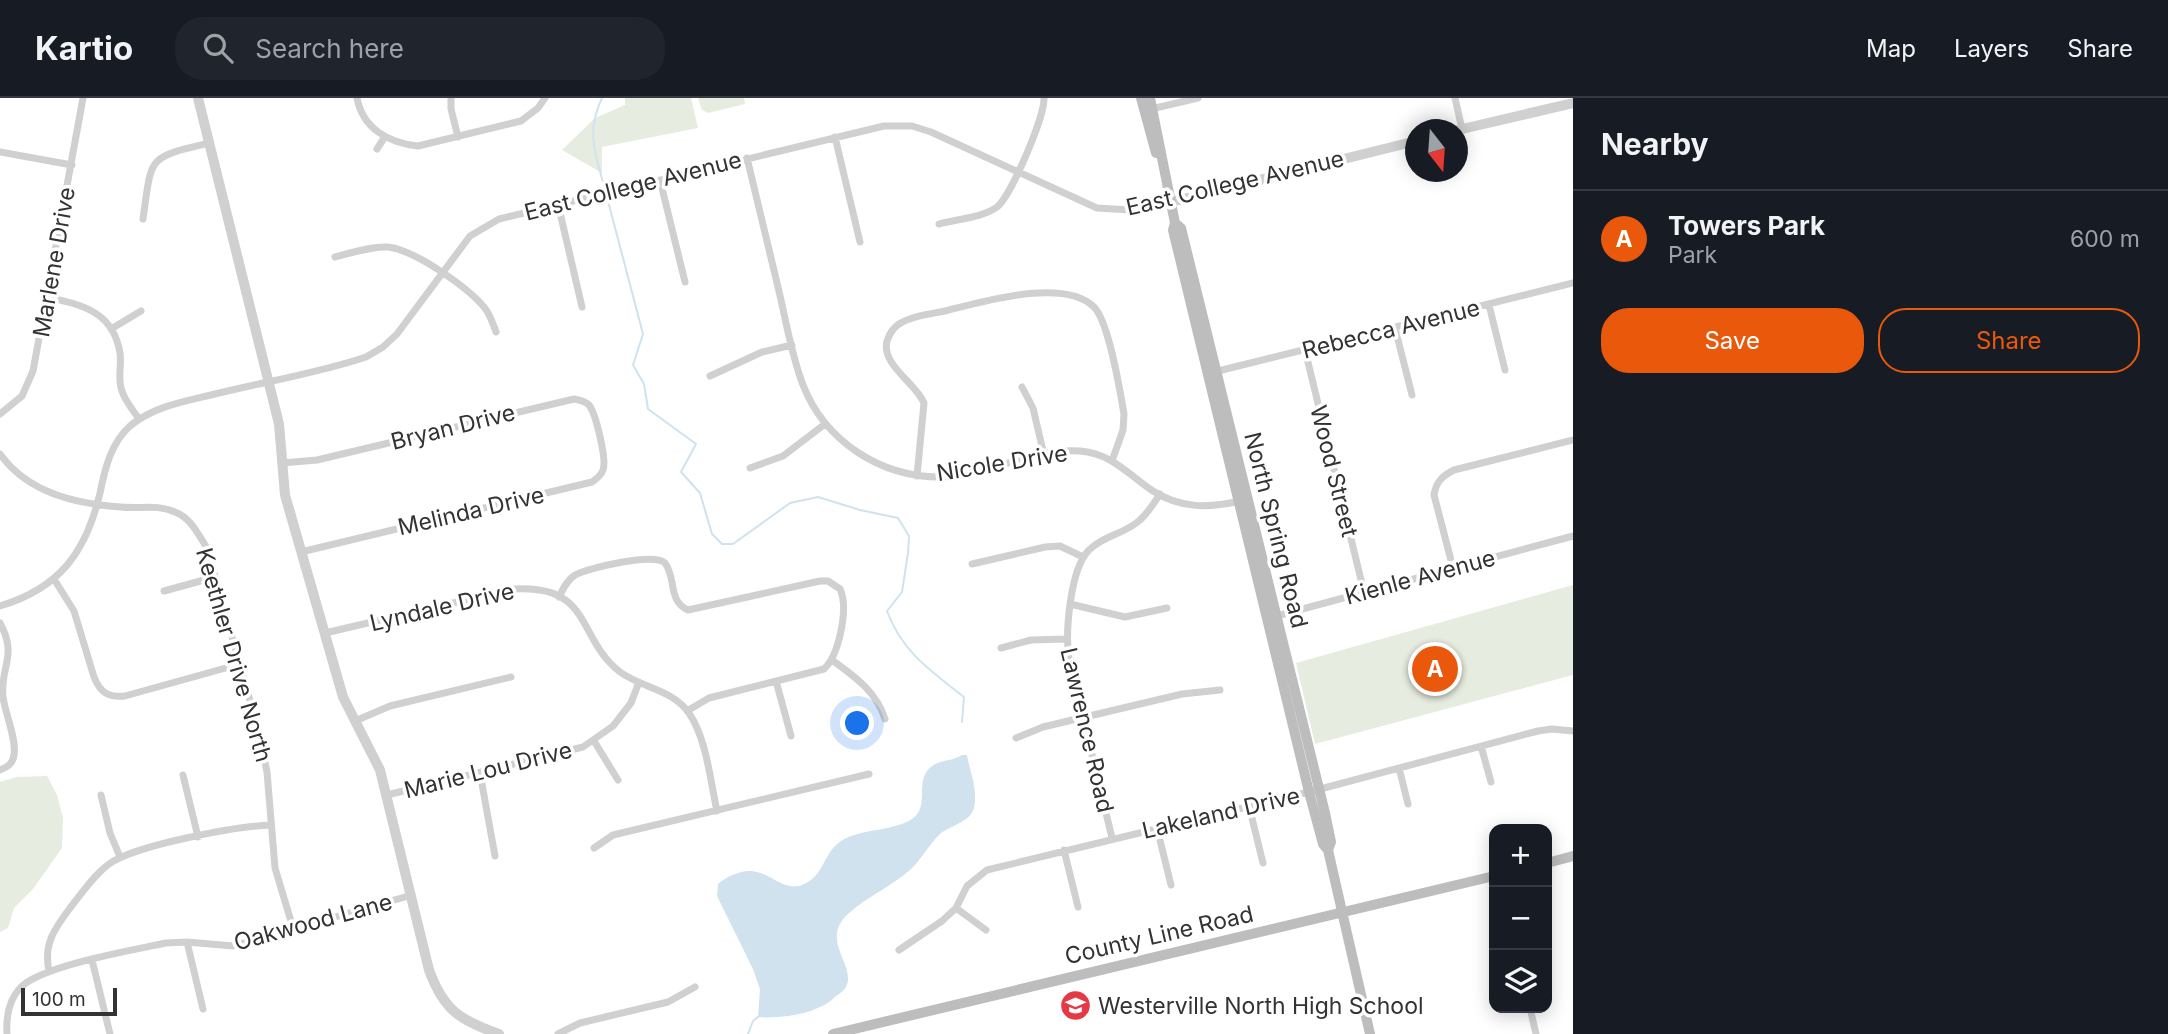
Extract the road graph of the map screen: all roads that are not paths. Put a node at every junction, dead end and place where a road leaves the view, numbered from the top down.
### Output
1 (83, 98) edge
2 (198, 98) edge
3 (357, 98) edge
4 (451, 98) edge
5 (545, 98) edge
6 (1044, 98) edge
7 (1141, 98) edge
8 (1198, 98) edge
9 (1455, 98) edge
10 (1573, 103) edge
11 (1149, 106) edge
12 (1458, 119) edge
13 (1468, 128) edge
14 (458, 137) junction
15 (835, 137) junction
16 (384, 138) junction
17 (209, 143) junction
18 (1405, 144) edge
19 (377, 149) dead end
20 (0, 152) edge
21 (747, 158) junction
22 (72, 164) junction
23 (1017, 172) junction
24 (660, 180) junction
25 (1171, 202) junction
26 (558, 204) junction
27 (143, 219) dead end
28 (939, 224) dead end
29 (860, 242) dead end
30 (335, 257) dead end
31 (442, 273) junction
32 (685, 282) dead end
33 (1573, 283) edge
34 (47, 297) junction
35 (1489, 305) junction
36 (582, 307) dead end
37 (141, 311) dead end
38 (1395, 327) junction
39 (111, 329) junction
40 (496, 332) dead end
41 (792, 345) junction
42 (1305, 350) junction
43 (1505, 370) dead end
44 (1212, 373) junction
45 (710, 376) dead end
46 (268, 381) junction
47 (1022, 387) dead end
48 (1412, 395) dead end
49 (0, 414) edge
50 (139, 419) junction
51 (825, 424) junction
52 (599, 438) joint
53 (1573, 440) edge
54 (0, 454) edge
55 (1044, 454) junction
56 (1112, 461) junction
57 (282, 463) junction
58 (750, 468) dead end
59 (917, 475) junction
60 (1160, 494) junction
61 (1243, 499) junction
62 (97, 503) junction
63 (1573, 536) edge
64 (301, 552) junction
65 (1083, 557) junction
66 (972, 564) dead end
67 (1453, 568) junction
68 (215, 577) junction
69 (54, 579) junction
70 (164, 591) dead end
71 (1364, 592) junction
72 (559, 597) junction
73 (1070, 604) junction
74 (0, 606) edge
75 (1167, 608) dead end
76 (1272, 617) junction
77 (0, 623) edge
78 (325, 633) junction
79 (1066, 639) junction
80 (1001, 648) dead end
81 (832, 660) junction
82 (240, 664) junction
83 (511, 677) dead end
84 (639, 681) junction
85 (776, 681) junction
86 (1220, 690) dead end
87 (687, 711) junction
88 (1083, 718) junction
89 (885, 719) dead end
90 (355, 721) junction
91 (1573, 731) edge
92 (790, 736) dead end
93 (1016, 738) dead end
94 (594, 741) junction
95 (1481, 746) junction
96 (1399, 768) junction
97 (0, 770) edge
98 (480, 773) junction
99 (869, 774) dead end
100 (183, 775) dead end
101 (618, 780) dead end
102 (1491, 782) dead end
103 (1314, 791) junction
104 (101, 795) dead end
105 (387, 795) junction
106 (1408, 804) dead end
107 (1249, 806) junction
108 (718, 811) junction
109 (271, 825) junction
110 (1157, 828) junction
111 (198, 837) junction
112 (1112, 838) junction
113 (594, 848) dead end
114 (1064, 850) junction
115 (495, 856) dead end
116 (1573, 856) edge
117 (120, 857) junction
118 (1552, 862) edge
119 (1263, 863) dead end
120 (1489, 877) edge
121 (1171, 885) dead end
122 (412, 895) junction
123 (1078, 907) dead end
124 (956, 908) junction
125 (1342, 912) junction
126 (293, 928) junction
127 (986, 930) dead end
128 (187, 942) junction
129 (899, 950) dead end
130 (92, 960) junction
131 (49, 971) junction
132 (695, 988) dead end
133 (203, 1009) dead end
134 (1531, 1013) edge
135 (471, 1029) edge
136 (7, 1034) edge
137 (110, 1034) edge
138 (499, 1034) edge
139 (558, 1034) edge
140 (833, 1034) edge
141 (1370, 1034) edge
142 (1536, 1034) edge

1 - 22 street, Marlene Drive
2 - 17 street
3 - 16 street
4 - 14 street
5 - 14 street
6 - 23 street
7 - 11 main road, North Spring Road
8 - 11 street
9 - 12 street
10 - 13 street
11 - 25 main road, North Spring Road
14 - 16 street
15 - 21 street, East College Avenue
15 - 23 street, East College Avenue
15 - 29 street
16 - 19 street
17 - 27 street
17 - 46 street
18 - 25 street, East College Avenue
20 - 22 street
21 - 24 street, East College Avenue
21 - 41 street, Nicole Drive
22 - 34 street, Marlene Drive
23 - 25 street, East College Avenue
23 - 28 street
24 - 26 street, East College Avenue
24 - 32 street
25 - 44 main road, North Spring Road
26 - 31 street, East College Avenue
26 - 36 street
30 - 31 street
31 - 40 street
31 - 46 street, East College Avenue
33 - 35 street, Rebecca Avenue
34 - 39 street
34 - 49 street, Marlene Drive
35 - 38 street, Rebecca Avenue
35 - 43 street
37 - 39 street
38 - 42 street, Rebecca Avenue
38 - 48 street
39 - 50 street
41 - 45 street
41 - 51 street, Nicole Drive
42 - 44 street, Rebecca Avenue
42 - 71 street, Wood Street
44 - 61 main road, North Spring Road
46 - 50 street, East College Avenue
46 - 57 street
47 - 55 street
50 - 62 street, East College Avenue
51 - 58 street
51 - 59 street, Nicole Drive
52 - 57 street, Bryan Drive
52 - 64 street, Melinda Drive
53 - 67 street
54 - 62 street, Keethler Drive North
55 - 56 street, Nicole Drive
55 - 59 street, Nicole Drive
56 - 59 street
56 - 60 street, Nicole Drive
57 - 64 street
60 - 61 street, Nicole Drive
60 - 65 street
61 - 76 main road, North Spring Road
62 - 68 street, Keethler Drive North
62 - 69 street, East College Avenue
63 - 67 street, Kienle Avenue
64 - 78 street
65 - 66 street
65 - 73 street, Lawrence Road
67 - 71 street, Kienle Avenue
68 - 70 street
68 - 82 street, Keethler Drive North
69 - 74 street, East College Avenue
69 - 82 street
71 - 76 street, Kienle Avenue
72 - 78 street, Lyndale Drive
72 - 81 street
72 - 84 street
73 - 75 street
73 - 79 street, Lawrence Road
76 - 103 main road, North Spring Road
77 - 97 street
78 - 90 street
79 - 80 street
79 - 88 street, Lawrence Road
81 - 85 street
81 - 89 street
82 - 109 street, Keethler Drive North
83 - 90 street
84 - 87 street
84 - 94 street, Marie Lou Drive
85 - 87 street
85 - 92 street
86 - 88 street
87 - 108 street
88 - 93 street
88 - 112 street, Lawrence Road
90 - 105 street
91 - 95 street, Lakeland Drive
94 - 98 street, Marie Lou Drive
94 - 101 street
95 - 96 street, Lakeland Drive
95 - 102 street
96 - 103 street, Lakeland Drive
96 - 106 street
98 - 105 street, Marie Lou Drive
98 - 115 street
99 - 108 street
100 - 111 street
103 - 107 street, Lakeland Drive
103 - 125 main road, North Spring Road
104 - 117 street
105 - 122 street
107 - 110 street, Lakeland Drive
107 - 119 street
108 - 113 street
109 - 111 street
109 - 126 street, Keethler Drive North
110 - 112 street, Lakeland Drive
110 - 121 street
111 - 117 street
112 - 114 street, Lakeland Drive
114 - 123 street
114 - 124 street, Lakeland Drive
116 - 118 main road
117 - 131 street
120 - 125 main road, County Line Road
122 - 126 street, Oakwood Lane
122 - 135 street
124 - 127 street
124 - 129 street, Lakeland Drive
125 - 140 main road, County Line Road
125 - 141 main road, North Spring Road
126 - 128 street, Oakwood Lane
128 - 130 street, Oakwood Lane
128 - 133 street
130 - 131 street, Oakwood Lane
130 - 137 street
131 - 136 street, Oakwood Lane
132 - 139 street
134 - 142 street
135 - 138 street

